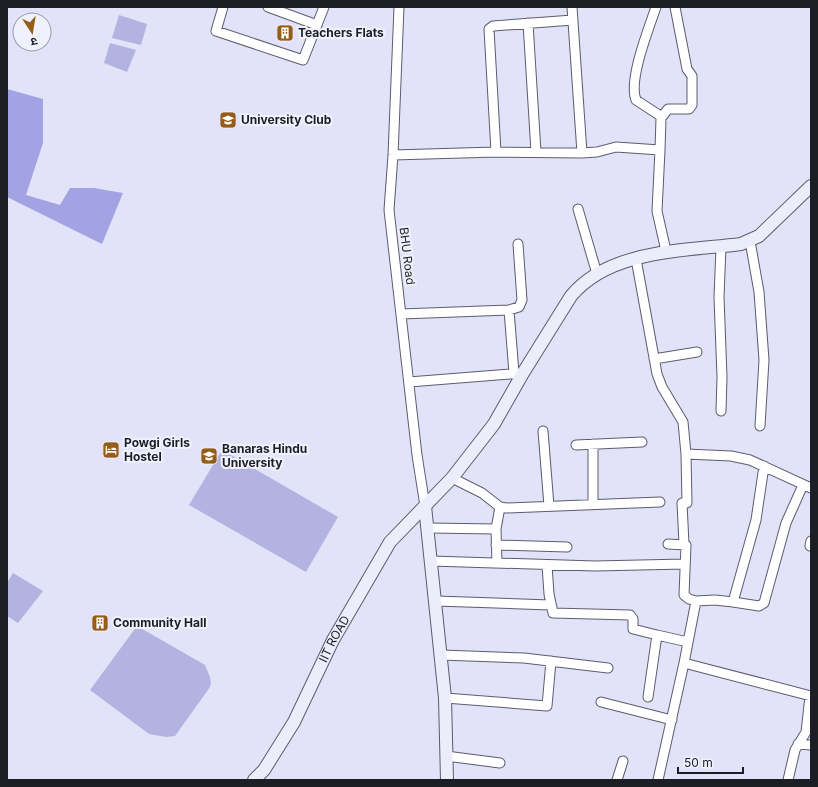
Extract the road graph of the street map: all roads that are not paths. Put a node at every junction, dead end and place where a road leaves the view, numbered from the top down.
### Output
1 (223, 7) edge
2 (268, 7) edge
3 (324, 7) edge
4 (399, 7) edge
5 (572, 7) edge
6 (656, 7) edge
7 (675, 7) edge
8 (573, 20) junction
9 (528, 24) junction
10 (317, 25) junction
11 (660, 118) junction
12 (660, 150) junction
13 (496, 152) junction
14 (536, 152) junction
15 (582, 153) junction
16 (393, 155) junction
17 (809, 191) edge
18 (578, 209) dead end
19 (750, 241) junction
20 (518, 244) dead end
21 (721, 247) junction
22 (666, 251) junction
23 (636, 259) junction
24 (597, 274) junction
25 (509, 310) junction
26 (401, 314) junction
27 (697, 352) dead end
28 (654, 359) junction
29 (518, 373) junction
30 (409, 382) junction
31 (721, 411) dead end
32 (760, 426) dead end
33 (543, 431) dead end
34 (642, 442) dead end
35 (593, 444) junction
36 (576, 445) dead end
37 (686, 454) junction
38 (764, 466) junction
39 (452, 478) junction
40 (807, 487) edge
41 (660, 502) dead end
42 (593, 504) junction
43 (425, 506) junction
44 (549, 506) junction
45 (500, 507) junction
46 (428, 528) junction
47 (496, 529) junction
48 (668, 544) dead end
49 (684, 544) junction
50 (496, 545) junction
51 (567, 546) dead end
52 (431, 561) junction
53 (497, 563) junction
54 (685, 564) junction
55 (547, 565) junction
56 (696, 601) junction
57 (436, 602) junction
58 (733, 602) junction
59 (550, 605) junction
60 (658, 636) junction
61 (688, 642) junction
62 (441, 655) junction
63 (551, 661) junction
64 (684, 663) junction
65 (608, 668) dead end
66 (810, 696) edge
67 (648, 697) dead end
68 (445, 698) junction
69 (601, 702) dead end
70 (672, 720) junction
71 (798, 744) junction
72 (811, 745) edge
73 (446, 756) junction
74 (623, 761) dead end
75 (500, 763) dead end
76 (254, 780) edge
77 (447, 780) edge
78 (617, 780) edge
79 (658, 780) edge
80 (788, 780) edge

1 - 10 street
2 - 10 street
3 - 10 street
4 - 16 street, BHU Road
5 - 8 street
6 - 11 street
7 - 11 street
8 - 9 street
8 - 15 street
9 - 13 street
9 - 14 street
11 - 12 street
12 - 15 street
12 - 22 street
13 - 14 street
13 - 16 street
14 - 15 street
16 - 26 street, BHU Road
17 - 19 street
18 - 24 street
19 - 21 street, IIT ROAD
19 - 32 street
20 - 25 street
21 - 22 street, IIT ROAD
21 - 31 street
22 - 23 street, IIT ROAD
23 - 24 street, IIT ROAD
23 - 28 street
24 - 29 street, IIT ROAD
25 - 26 street
25 - 29 street
26 - 30 street, BHU Road
27 - 28 street
28 - 37 street
29 - 30 street
29 - 39 street, IIT ROAD
30 - 43 street, BHU Road
33 - 44 street
34 - 35 street
35 - 36 street
35 - 42 street
37 - 38 street
37 - 49 street
38 - 40 street
38 - 58 street
39 - 43 street, IIT ROAD
39 - 45 street
40 - 58 street
41 - 42 street
42 - 44 street
43 - 46 street
43 - 76 street, IIT ROAD
44 - 45 street
45 - 47 street
46 - 47 street
46 - 52 street
47 - 50 street
48 - 49 street
49 - 54 street
50 - 51 street
50 - 53 street
52 - 53 street
52 - 57 street
53 - 55 street
54 - 55 street
54 - 56 street
55 - 59 street
56 - 58 street
56 - 61 street
57 - 59 street
57 - 62 street
59 - 60 street
60 - 61 street
60 - 67 street
61 - 64 street
62 - 63 street
62 - 68 street
63 - 65 street
63 - 68 street
64 - 66 street
64 - 70 street
66 - 71 street
68 - 73 street
69 - 70 street
70 - 79 street
71 - 72 street
71 - 80 street
73 - 75 street
73 - 77 street
74 - 78 street

